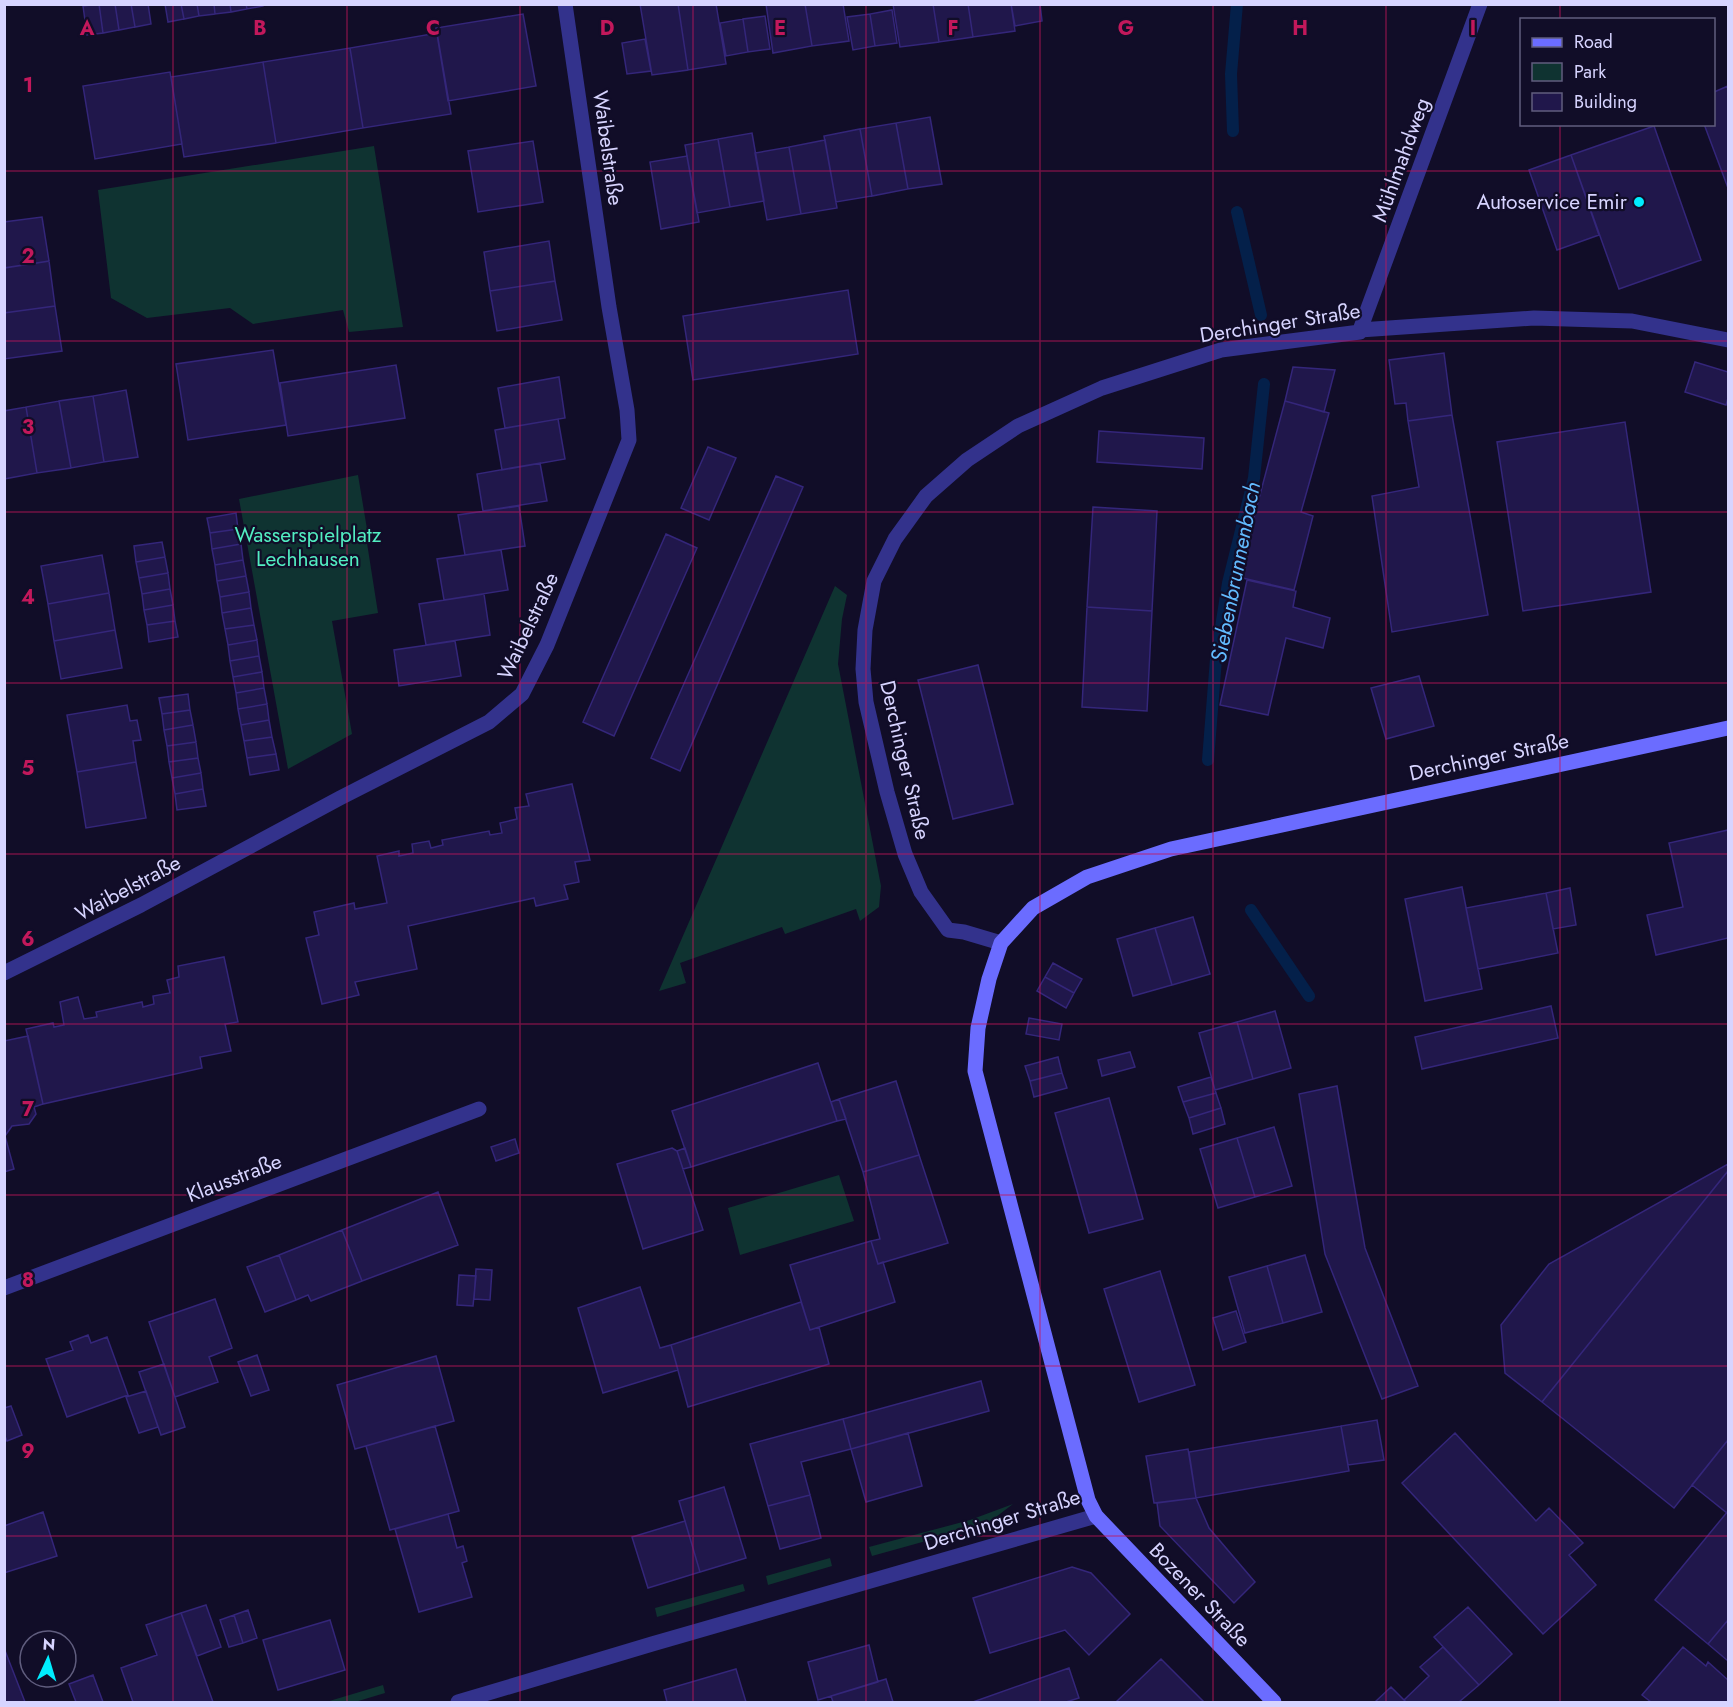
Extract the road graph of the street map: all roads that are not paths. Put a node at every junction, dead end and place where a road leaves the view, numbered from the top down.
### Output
1 (565, 4) edge
2 (1480, 4) edge
3 (1360, 330) junction
4 (1728, 340) edge
5 (1728, 728) edge
6 (1001, 942) junction
7 (4, 973) edge
8 (479, 1108) dead end
9 (4, 1288) edge
10 (1096, 1516) junction
11 (458, 1702) edge
12 (1274, 1702) edge

1 - 7 street, Waibelstraße
2 - 3 street, Mühlmahdweg
3 - 4 street, Derchinger Straße
3 - 6 street, Derchinger Straße
5 - 6 street, Derchinger Straße
6 - 10 street, Derchinger Straße
8 - 9 street, Klausstraße
10 - 11 street, Derchinger Straße
10 - 12 street, Bozener Straße

